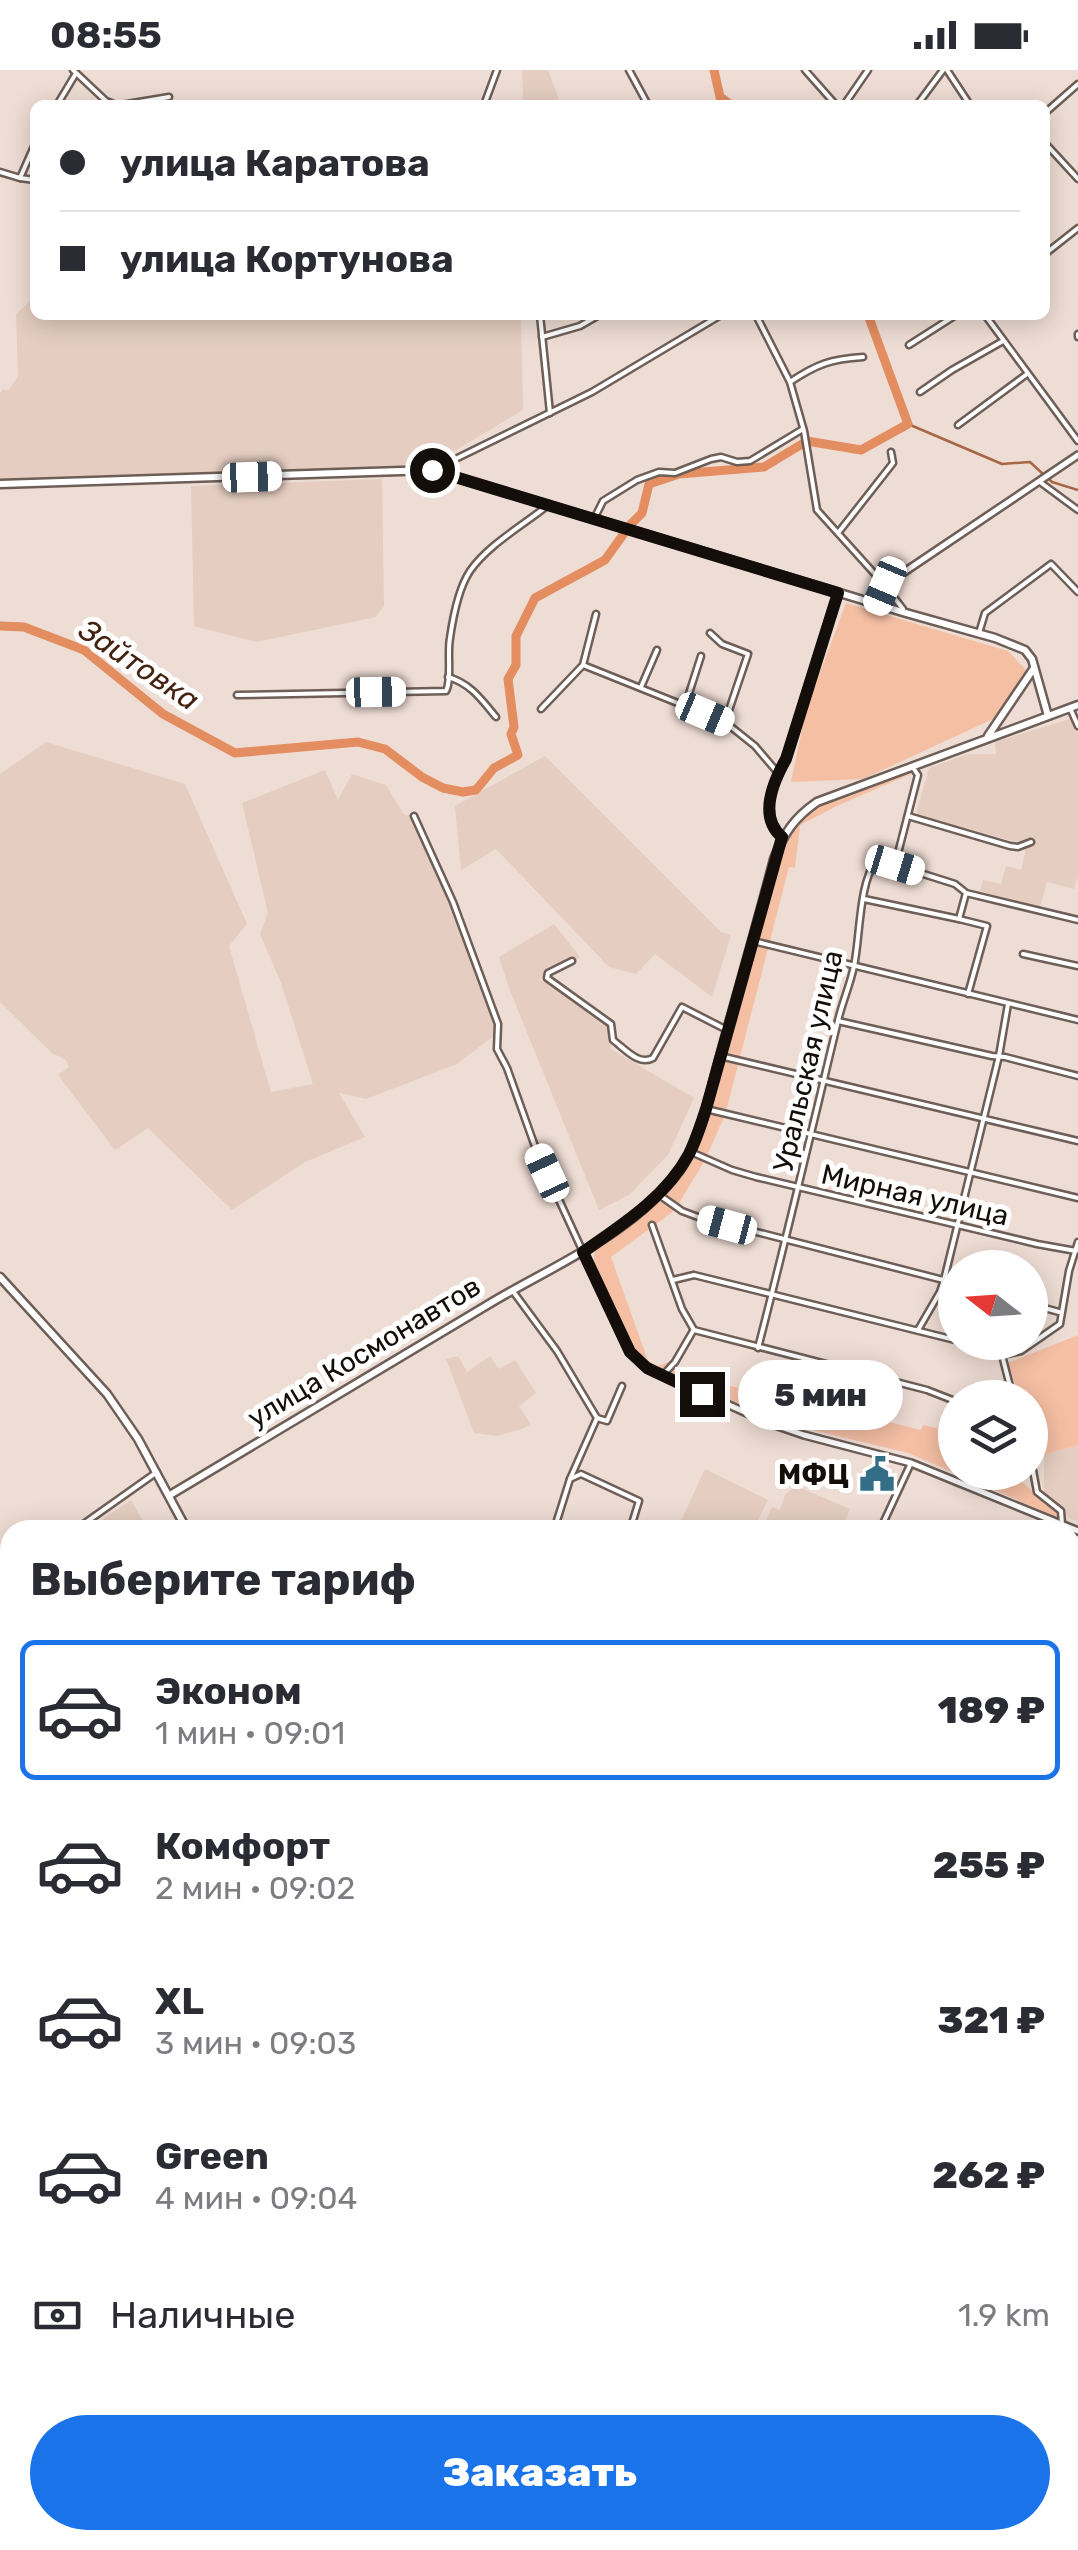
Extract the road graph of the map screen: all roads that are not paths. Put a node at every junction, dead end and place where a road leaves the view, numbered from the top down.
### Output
1 (497, 70) edge
2 (630, 70) edge
3 (805, 70) edge
4 (868, 70) edge
5 (945, 70) edge
6 (75, 71) edge
7 (1078, 84) edge
8 (169, 97) dead end
9 (60, 100) edge
10 (105, 100) edge
11 (150, 100) edge
12 (486, 100) edge
13 (645, 100) edge
14 (832, 100) edge
15 (847, 100) edge
16 (921, 100) edge
17 (966, 100) edge
18 (1050, 109) edge
19 (1050, 148) edge
20 (30, 155) edge
21 (0, 172) edge
22 (20, 178) junction
23 (30, 179) edge
24 (1078, 179) edge
25 (1078, 228) edge
26 (1050, 248) edge
27 (540, 320) edge
28 (590, 320) edge
29 (713, 320) edge
30 (759, 320) edge
31 (948, 320) edge
32 (989, 320) edge
33 (542, 336) junction
34 (1003, 341) junction
35 (909, 345) dead end
36 (863, 357) dead end
37 (1027, 374) junction
38 (790, 382) junction
39 (920, 392) dead end
40 (550, 413) junction
41 (958, 425) dead end
42 (804, 430) junction
43 (1078, 441) edge
44 (891, 452) dead end
45 (1078, 455) edge
46 (432, 470) junction
47 (1040, 482) junction
48 (0, 484) edge
49 (548, 506) junction
50 (1078, 510) edge
51 (594, 519) junction
52 (838, 533) junction
53 (885, 586) junction
54 (1078, 592) edge
55 (838, 593) junction
56 (877, 604) junction
57 (906, 613) junction
58 (596, 614) dead end
59 (979, 633) junction
60 (710, 634) dead end
61 (657, 650) dead end
62 (701, 656) dead end
63 (584, 665) junction
64 (1034, 667) junction
65 (448, 677) junction
66 (641, 687) junction
67 (236, 694) dead end
68 (685, 706) junction
69 (1074, 707) edge
70 (542, 710) dead end
71 (1048, 716) junction
72 (496, 718) dead end
73 (724, 722) junction
74 (1078, 726) edge
75 (986, 740) junction
76 (912, 766) junction
77 (778, 773) junction
78 (414, 816) dead end
79 (908, 816) junction
80 (782, 837) junction
81 (1031, 842) dead end
82 (895, 865) junction
83 (966, 894) junction
84 (864, 899) junction
85 (959, 919) junction
86 (1078, 920) edge
87 (753, 940) junction
88 (1023, 954) dead end
89 (572, 962) dead end
90 (854, 966) junction
91 (1078, 966) edge
92 (968, 994) junction
93 (1008, 1004) junction
94 (1078, 1020) edge
95 (838, 1021) junction
96 (727, 1030) junction
97 (720, 1056) junction
98 (998, 1056) junction
99 (1078, 1076) edge
100 (824, 1080) junction
101 (706, 1109) junction
102 (983, 1118) junction
103 (812, 1134) junction
104 (1078, 1141) edge
105 (690, 1152) junction
106 (970, 1170) junction
107 (799, 1188) junction
108 (658, 1194) junction
109 (1078, 1198) edge
110 (652, 1225) dead end
111 (958, 1225) junction
112 (785, 1241) junction
113 (1078, 1243) edge
114 (952, 1250) edge
115 (1076, 1251) edge
116 (583, 1252) junction
117 (0, 1277) edge
118 (938, 1279) edge
119 (673, 1280) junction
120 (512, 1290) junction
121 (772, 1294) junction
122 (938, 1295) edge
123 (1048, 1309) edge
124 (1061, 1313) junction
125 (694, 1330) junction
126 (918, 1330) junction
127 (1048, 1332) edge
128 (938, 1335) edge
129 (758, 1348) junction
130 (662, 1376) junction
131 (622, 1386) dead end
132 (938, 1394) edge
133 (597, 1418) junction
134 (910, 1462) junction
135 (157, 1472) junction
136 (570, 1479) junction
137 (1037, 1490) edge
138 (170, 1494) junction
139 (89, 1520) edge
140 (182, 1520) edge
141 (557, 1520) edge
142 (633, 1520) edge
143 (884, 1520) edge
144 (1052, 1520) edge
145 (1062, 1520) edge

1 - 12 street
2 - 13 street
3 - 14 street
4 - 15 street
5 - 16 street
5 - 17 street
6 - 9 street
6 - 10 street
7 - 18 street
8 - 11 street
19 - 24 street
20 - 22 street
21 - 22 street
22 - 23 street
25 - 26 street
27 - 33 street
28 - 33 street
29 - 40 street
30 - 38 street
31 - 35 street
32 - 34 street
33 - 40 street
34 - 37 street
34 - 39 street
36 - 38 street
37 - 41 street
37 - 43 street
38 - 42 street
40 - 46 street
42 - 51 street
42 - 52 street
44 - 52 street
45 - 47 street
46 - 48 main road
46 - 49 main road
47 - 50 street
47 - 53 street
49 - 51 main road
49 - 65 street
51 - 55 main road
52 - 53 street
53 - 56 street
53 - 57 street
54 - 59 street
55 - 56 main road
55 - 77 street
56 - 57 main road
57 - 59 main road
58 - 63 street
59 - 64 main road
60 - 73 street
61 - 66 street
62 - 68 street
63 - 66 street
63 - 70 street
64 - 71 main road
64 - 75 main road
65 - 67 street
65 - 72 street
66 - 68 street
68 - 73 street
69 - 71 main road, улица Космонавтов
69 - 74 street
71 - 75 main road, улица Космонавтов
73 - 77 street
75 - 76 main road, улица Космонавтов
76 - 79 street
76 - 80 main road, улица Космонавтов
77 - 80 street
78 - 116 street
79 - 81 street
79 - 82 street
80 - 87 main road, улица Космонавтов
82 - 83 street
82 - 84 street, Уральская улица
83 - 85 street
83 - 86 street
84 - 85 street
84 - 90 street, Уральская улица
85 - 92 street
87 - 90 street
87 - 96 main road, улица Космонавтов
88 - 91 street
89 - 96 street
90 - 92 street
90 - 95 street, Уральская улица
92 - 93 street
93 - 94 street
93 - 98 street
95 - 98 street
95 - 100 street, Уральская улица
96 - 97 main road, улица Космонавтов
97 - 100 street
97 - 101 main road, улица Космонавтов
98 - 99 street
98 - 102 street
100 - 102 street
100 - 103 street, Уральская улица
101 - 103 street
101 - 105 main road, улица Космонавтов
102 - 104 street
102 - 106 street
103 - 106 street
103 - 107 street, Уральская улица
105 - 107 street, Мирная улица
105 - 108 main road, улица Космонавтов
106 - 109 street
106 - 111 street
107 - 111 street, Мирная улица
107 - 112 street, Уральская улица
108 - 112 street
108 - 116 main road, улица Космонавтов
110 - 119 street
111 - 114 street
111 - 115 street, Мирная улица
112 - 118 street
112 - 121 street, Уральская улица
113 - 115 street
115 - 124 street
116 - 120 main road, улица Космонавтов
116 - 130 street
117 - 135 main road
119 - 121 street
119 - 125 street
120 - 133 street
120 - 138 main road, улица Космонавтов
121 - 126 street
121 - 129 street, Уральская улица
122 - 126 street
123 - 124 street
124 - 127 street
125 - 129 street
125 - 130 street
126 - 128 street
129 - 132 street
130 - 134 street
131 - 133 street
133 - 136 street
134 - 143 street
134 - 144 street
135 - 138 main road
135 - 139 street
136 - 141 street
136 - 142 street
137 - 145 street
138 - 140 main road

